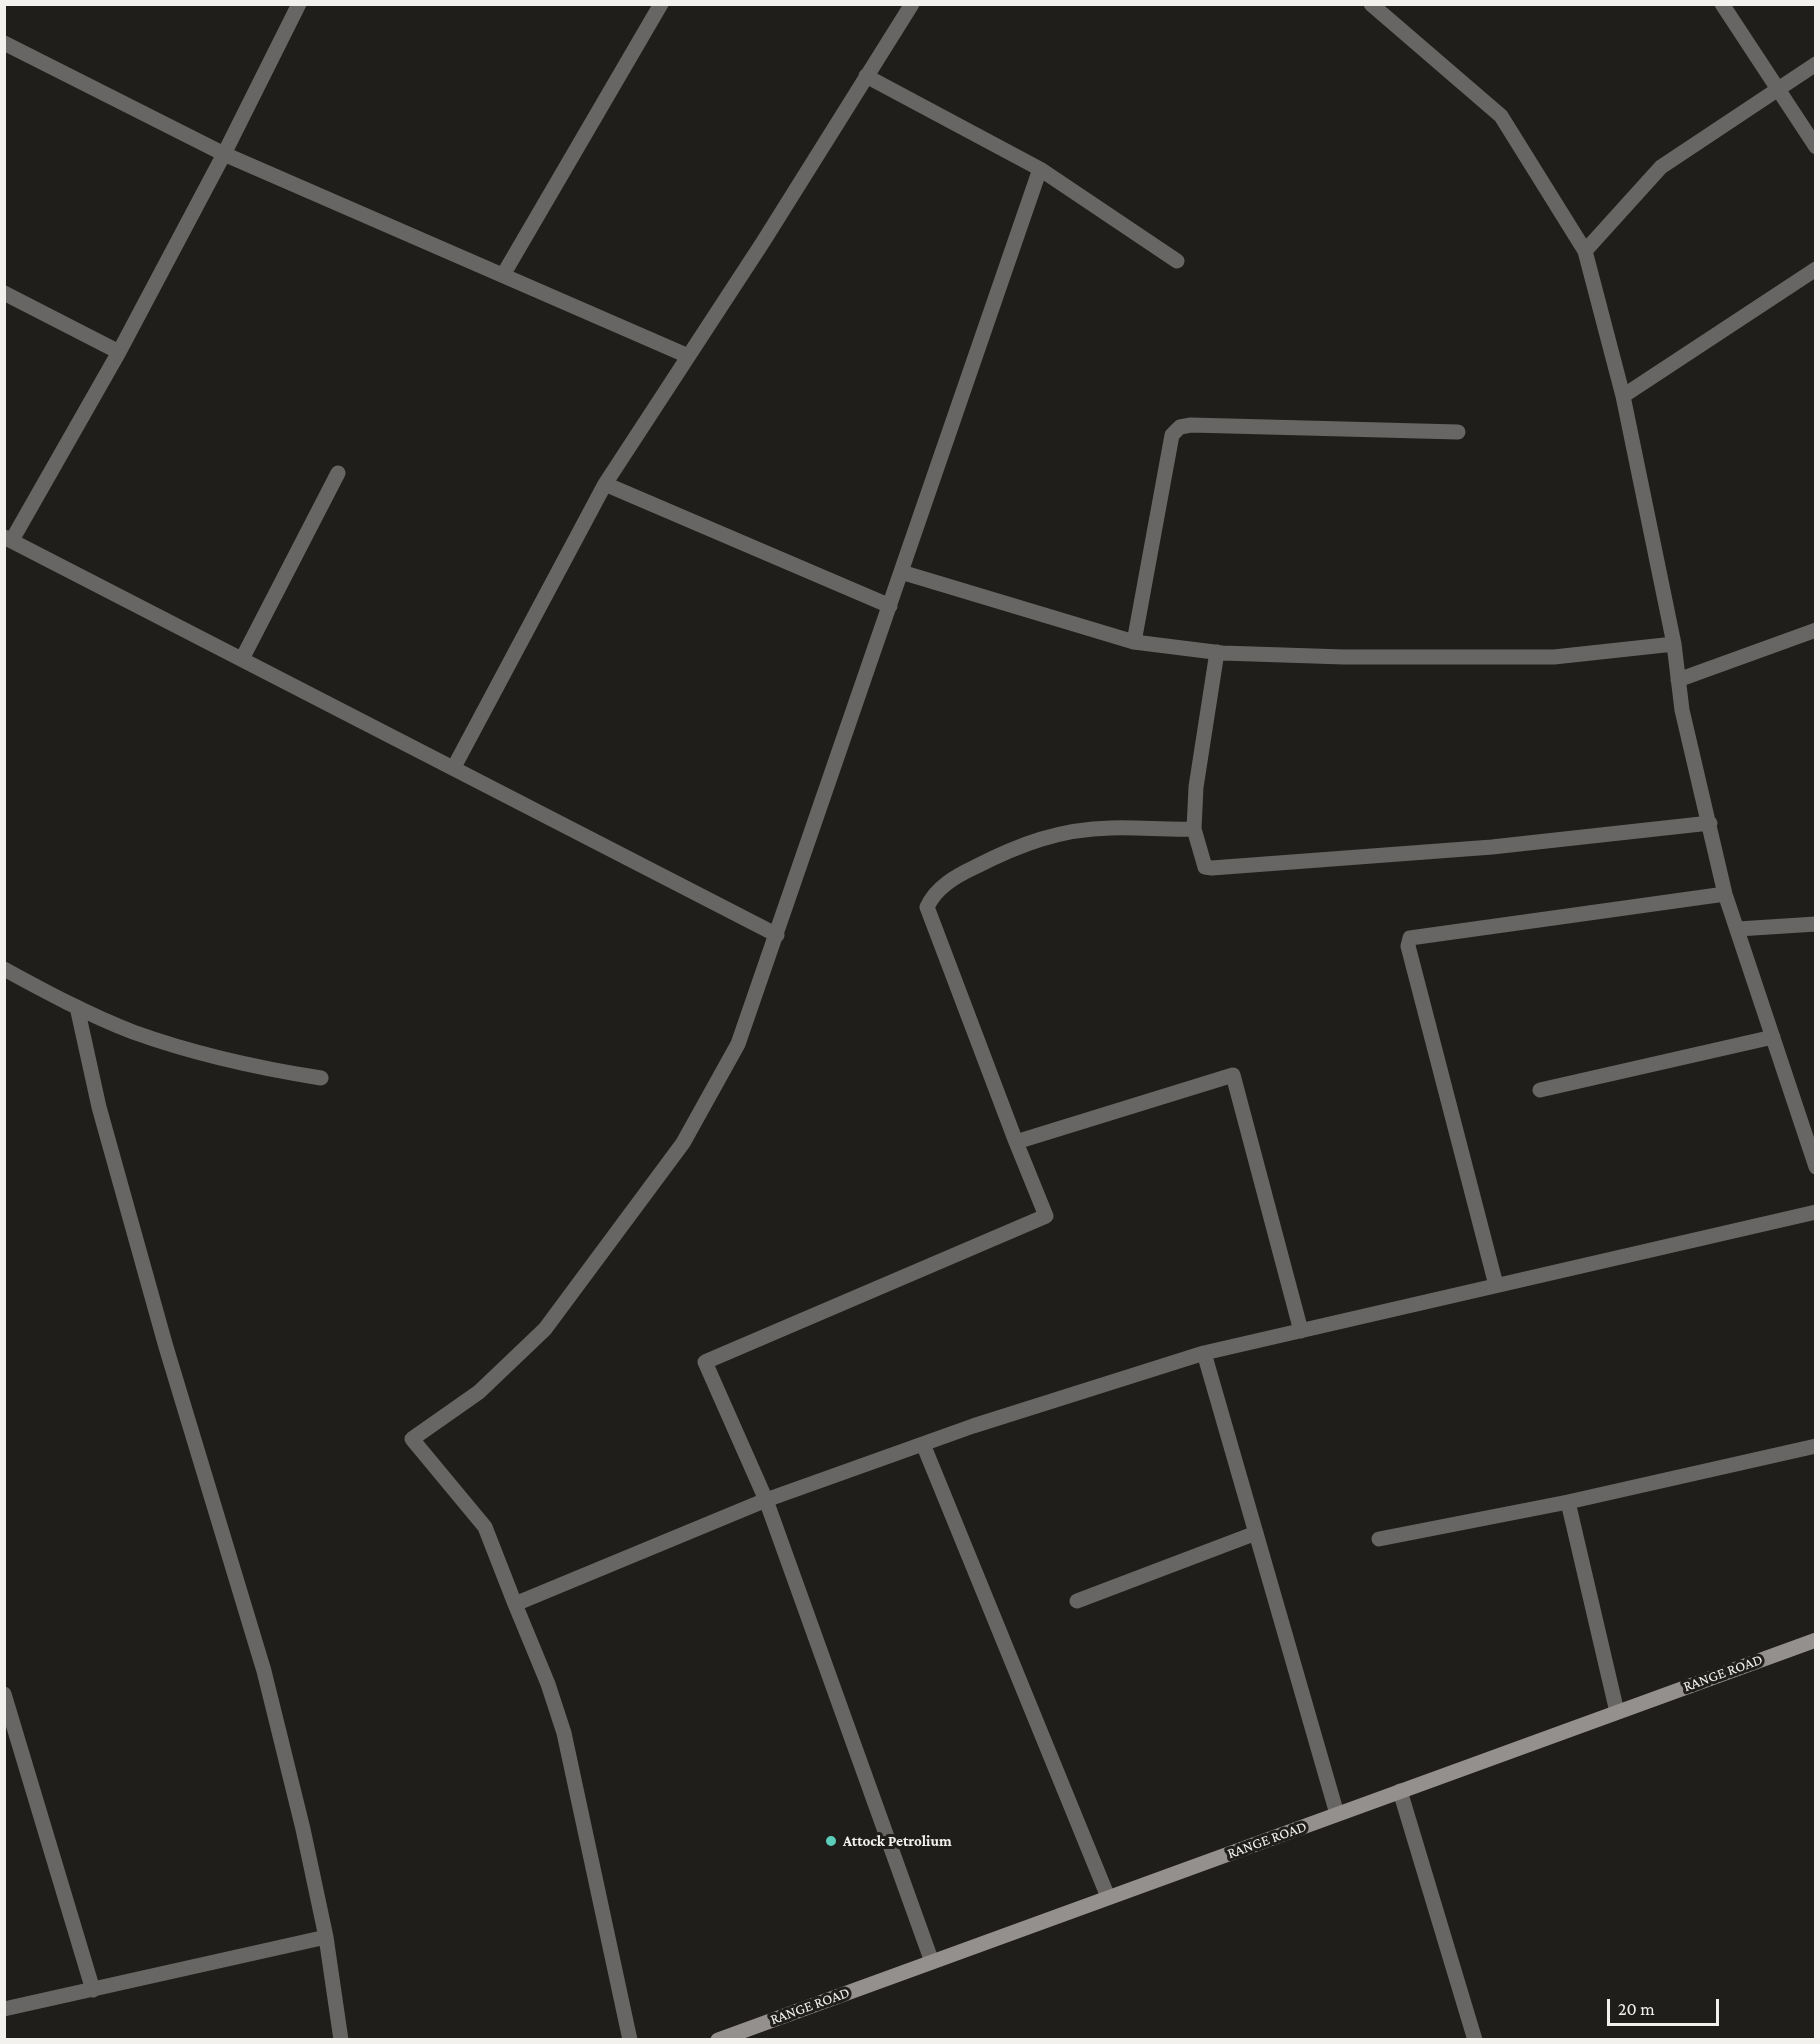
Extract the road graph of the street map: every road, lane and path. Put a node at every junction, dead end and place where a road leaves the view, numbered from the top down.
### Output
1 (299, 4) edge
2 (661, 4) edge
3 (912, 4) edge
4 (1371, 4) edge
5 (1722, 4) edge
6 (4, 44) edge
7 (1815, 64) edge
8 (866, 76) junction
9 (1777, 88) junction
10 (1815, 147) edge
11 (224, 154) junction
12 (1040, 169) junction
13 (1585, 251) junction
14 (1177, 261) dead end
15 (1815, 269) edge
16 (503, 275) junction
17 (4, 293) edge
18 (119, 352) junction
19 (688, 356) junction
20 (1623, 396) junction
21 (1458, 432) dead end
22 (338, 473) dead end
23 (605, 484) junction
24 (8, 538) edge
25 (901, 572) junction
26 (890, 606) junction
27 (1815, 630) edge
28 (1134, 642) junction
29 (1674, 645) junction
30 (1217, 652) junction
31 (242, 658) junction
32 (1678, 680) junction
33 (453, 767) junction
34 (1710, 823) junction
35 (1194, 829) junction
36 (1725, 894) junction
37 (1815, 924) edge
38 (1738, 929) junction
39 (777, 935) junction
40 (4, 969) edge
41 (77, 1006) junction
42 (1773, 1037) junction
43 (321, 1078) dead end
44 (1540, 1090) dead end
45 (1016, 1142) junction
46 (1815, 1167) edge
47 (1815, 1212) edge
48 (1496, 1285) junction
49 (1301, 1331) junction
50 (1204, 1353) junction
51 (923, 1444) junction
52 (1815, 1446) edge
53 (766, 1500) junction
54 (1568, 1502) junction
55 (1256, 1533) junction
56 (1379, 1539) dead end
57 (1077, 1601) dead end
58 (515, 1604) junction
59 (1815, 1640) edge
60 (4, 1694) edge
61 (1617, 1712) junction
62 (1400, 1791) junction
63 (1337, 1814) junction
64 (1108, 1897) junction
65 (326, 1937) junction
66 (932, 1962) junction
67 (93, 1990) junction
68 (4, 2009) edge
69 (341, 2040) edge
70 (630, 2040) edge
71 (718, 2040) edge
72 (1475, 2040) edge

1 - 11 street
2 - 16 street
3 - 8 street
4 - 13 street
5 - 9 street
6 - 11 street
7 - 9 street
8 - 12 street
8 - 19 street
9 - 10 street
9 - 13 street
11 - 16 street
11 - 18 street
12 - 14 street
12 - 25 street
13 - 20 street
15 - 20 street
16 - 19 street
17 - 18 street
18 - 24 street
19 - 23 street
20 - 29 street
21 - 28 street
22 - 31 street
23 - 26 street
23 - 33 street
24 - 31 street
25 - 26 street
25 - 28 street
26 - 39 street
27 - 32 street
28 - 30 street
29 - 30 street
29 - 32 street
30 - 35 street
31 - 33 street
32 - 34 street
33 - 39 street
34 - 35 street
34 - 36 street
35 - 45 street
36 - 38 street
36 - 48 street
37 - 38 street
38 - 42 street
39 - 58 street
40 - 41 street
41 - 43 street
41 - 65 street
42 - 44 street
42 - 46 street
45 - 49 street
45 - 53 street
47 - 48 street
48 - 49 street
49 - 50 street
50 - 51 street
50 - 55 street
51 - 53 street
51 - 64 street
52 - 54 street
53 - 58 street
53 - 66 street
54 - 56 street
54 - 61 street
55 - 57 street
55 - 63 street
58 - 70 street
59 - 61 main road, RANGE ROAD
60 - 67 street
61 - 62 main road, RANGE ROAD
62 - 63 main road, RANGE ROAD
62 - 72 street
63 - 64 main road, RANGE ROAD
64 - 66 main road, RANGE ROAD
65 - 67 street
65 - 69 street
66 - 71 main road, RANGE ROAD
67 - 68 street

